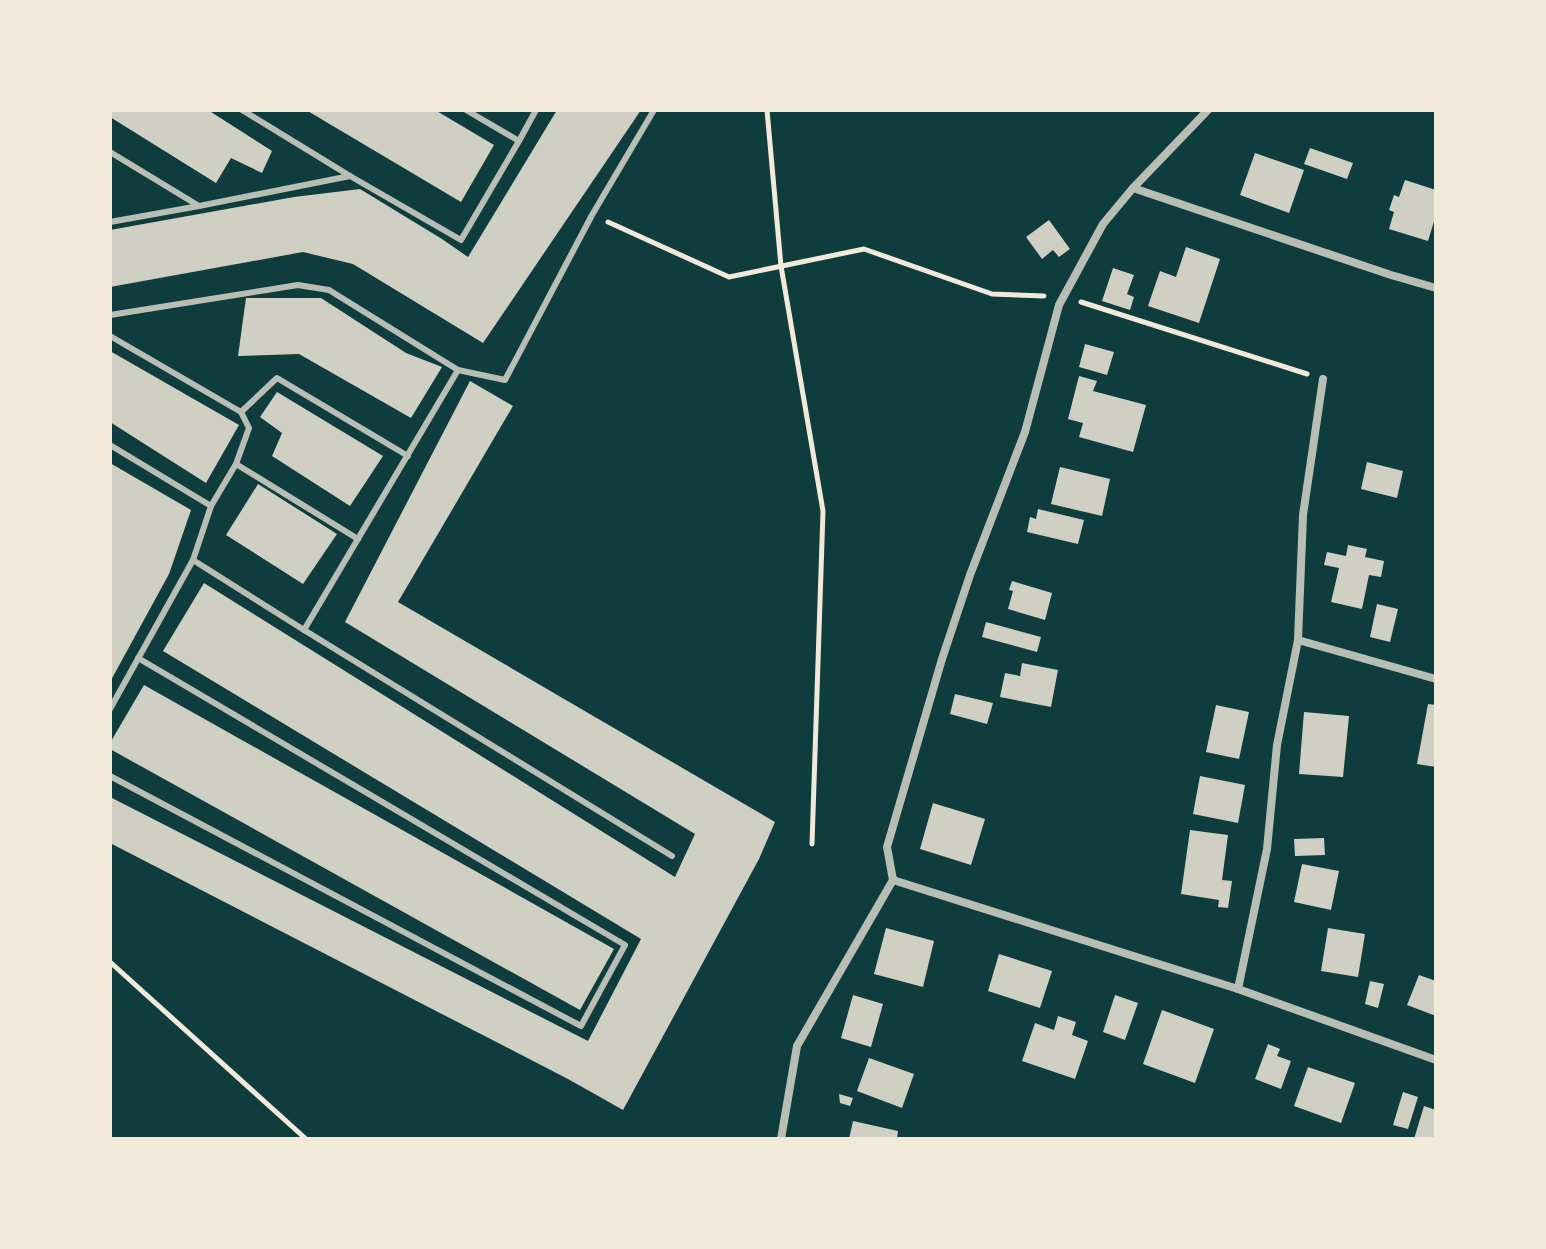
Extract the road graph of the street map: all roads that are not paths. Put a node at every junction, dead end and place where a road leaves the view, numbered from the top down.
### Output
1 (242, 110) edge
2 (466, 110) edge
3 (536, 110) edge
4 (654, 110) edge
5 (1208, 110) edge
6 (519, 141) junction
7 (110, 152) edge
8 (350, 176) junction
9 (1133, 188) junction
10 (199, 206) junction
11 (110, 222) edge
12 (1436, 288) edge
13 (110, 315) edge
14 (110, 336) edge
15 (458, 370) junction
16 (1323, 379) road end
17 (241, 412) junction
18 (110, 445) edge
19 (408, 456) junction
20 (236, 464) junction
21 (211, 506) junction
22 (358, 539) junction
23 (193, 560) junction
24 (304, 630) junction
25 (1298, 640) junction
26 (138, 658) junction
27 (1436, 679) edge
28 (110, 709) edge
29 (110, 776) edge
30 (672, 856) dead end
31 (893, 880) junction
32 (1238, 989) junction
33 (1436, 1060) edge
34 (781, 1139) edge

1 - 8 lane
2 - 6 lane
3 - 6 lane
4 - 15 lane
5 - 9 street
6 - 8 lane
7 - 10 lane
8 - 10 lane
9 - 12 street
9 - 31 street
10 - 11 lane
13 - 15 lane
14 - 17 lane
15 - 19 lane
16 - 25 street
17 - 19 lane
17 - 20 lane
18 - 21 lane
19 - 22 lane
20 - 21 lane
20 - 22 lane
21 - 23 lane
22 - 24 lane
23 - 24 lane
23 - 26 lane
24 - 30 lane
25 - 27 street
25 - 32 street
26 - 28 lane
26 - 29 lane
31 - 32 street
31 - 34 street
32 - 33 street

